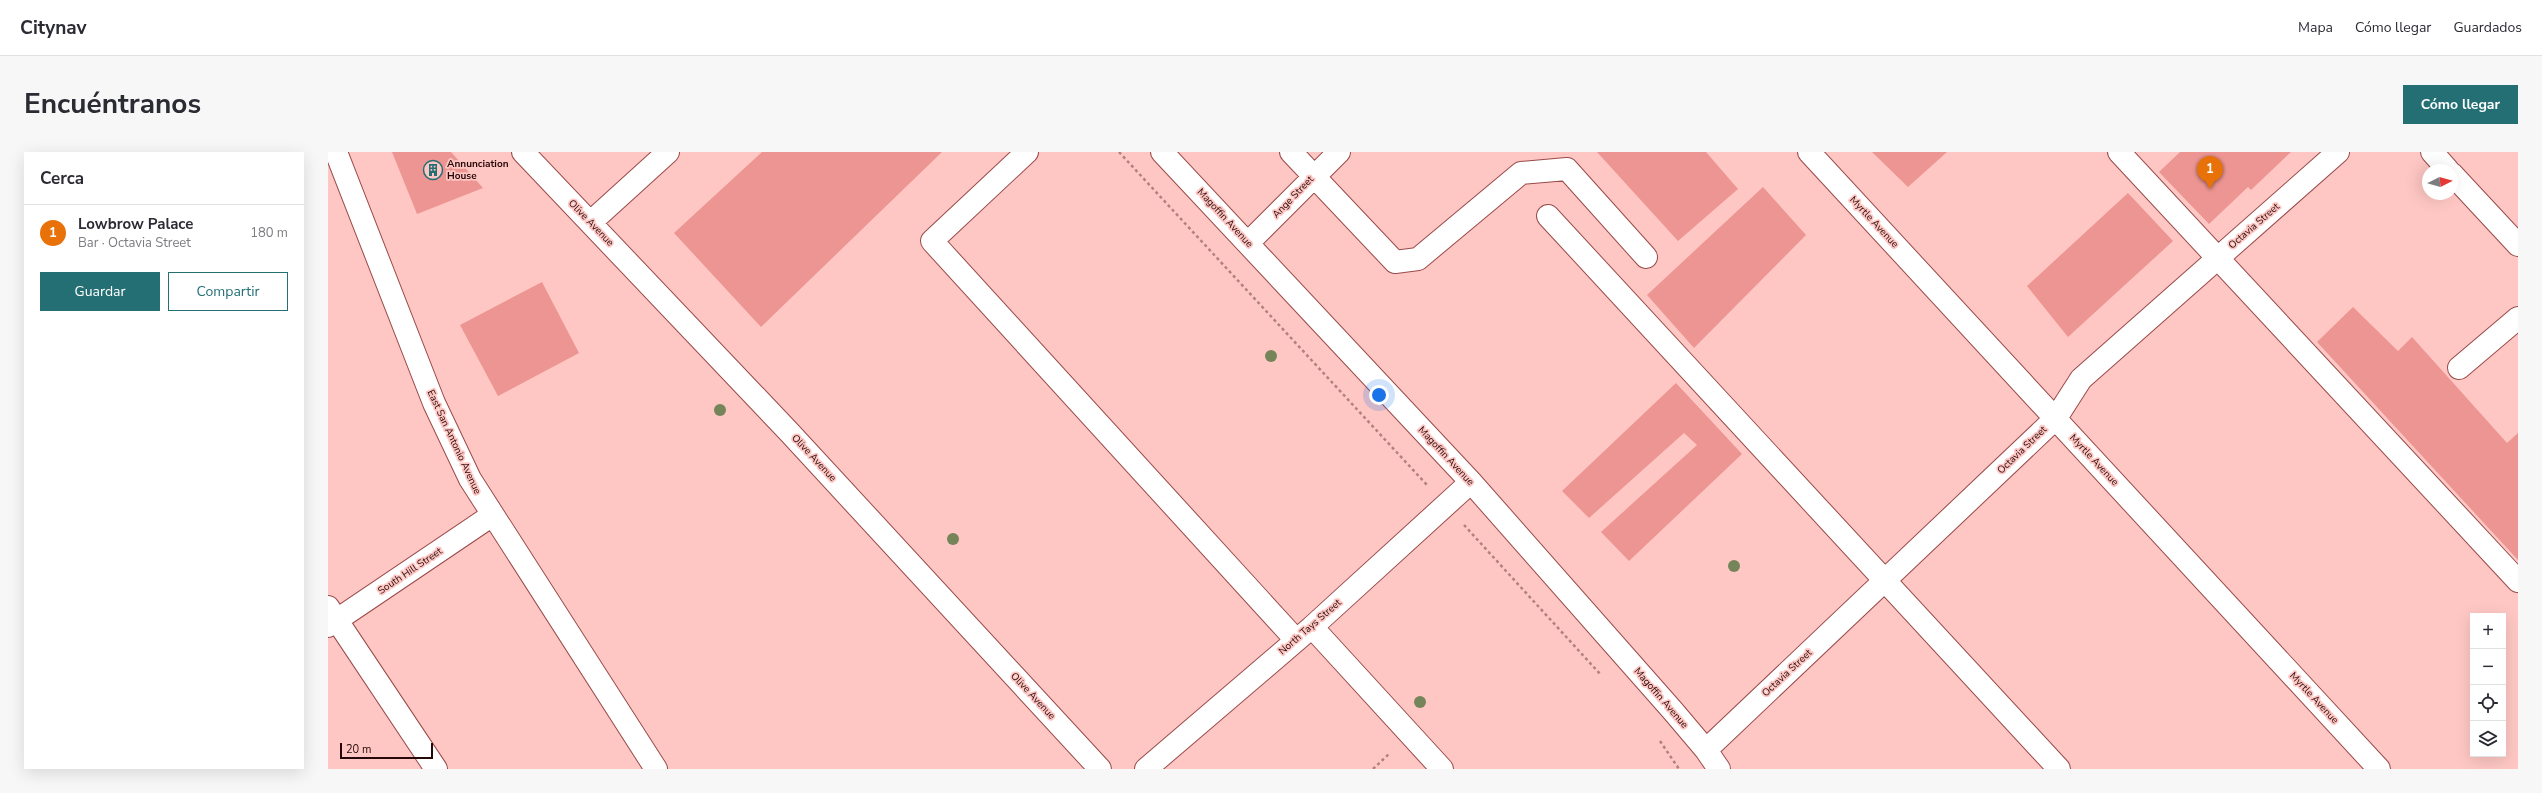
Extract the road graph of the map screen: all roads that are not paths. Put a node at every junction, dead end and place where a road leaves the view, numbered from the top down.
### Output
1 (336, 152) edge
2 (522, 152) edge
3 (668, 152) edge
4 (1027, 152) edge
5 (1162, 152) edge
6 (1291, 152) edge
7 (1339, 152) edge
8 (1809, 152) edge
9 (2119, 152) edge
10 (2338, 152) edge
11 (2432, 152) edge
12 (2443, 164) edge
13 (1313, 176) junction
14 (2458, 180) edge
15 (1548, 216) dead end
16 (591, 222) junction
17 (1248, 243) junction
18 (2518, 245) edge
19 (1646, 257) dead end
20 (2218, 258) junction
21 (2518, 318) edge
22 (2459, 368) dead end
23 (2056, 418) junction
24 (1471, 482) junction
25 (491, 516) junction
26 (1887, 580) junction
27 (2518, 581) edge
28 (331, 618) edge
29 (1304, 633) junction
30 (1706, 750) junction
31 (436, 769) edge
32 (656, 769) edge
33 (1100, 769) edge
34 (1146, 769) edge
35 (1442, 769) edge
36 (1719, 769) edge
37 (2059, 769) edge
38 (2379, 769) edge

1 - 25 street, East San Antonio Avenue
2 - 16 street, Olive Avenue
3 - 16 street
4 - 29 street
5 - 17 street, Magoffin Avenue
6 - 13 street
7 - 13 street, Ange Street
8 - 23 street, Myrtle Avenue
9 - 20 street
10 - 20 street, Octavia Street
11 - 12 street
13 - 17 street, Ange Street
13 - 19 street
14 - 18 street
15 - 26 street
16 - 33 street, Olive Avenue
17 - 24 street, Magoffin Avenue
20 - 23 street, Octavia Street
20 - 27 street
21 - 22 street
23 - 26 street, Octavia Street
23 - 38 street, Myrtle Avenue
24 - 29 street, North Tays Street
24 - 30 street, Magoffin Avenue
25 - 28 street, South Hill Street
25 - 32 street, East San Antonio Avenue
26 - 30 street, Octavia Street
26 - 37 street
28 - 31 street
29 - 34 street, North Tays Street
29 - 35 street
30 - 36 street, Magoffin Avenue

